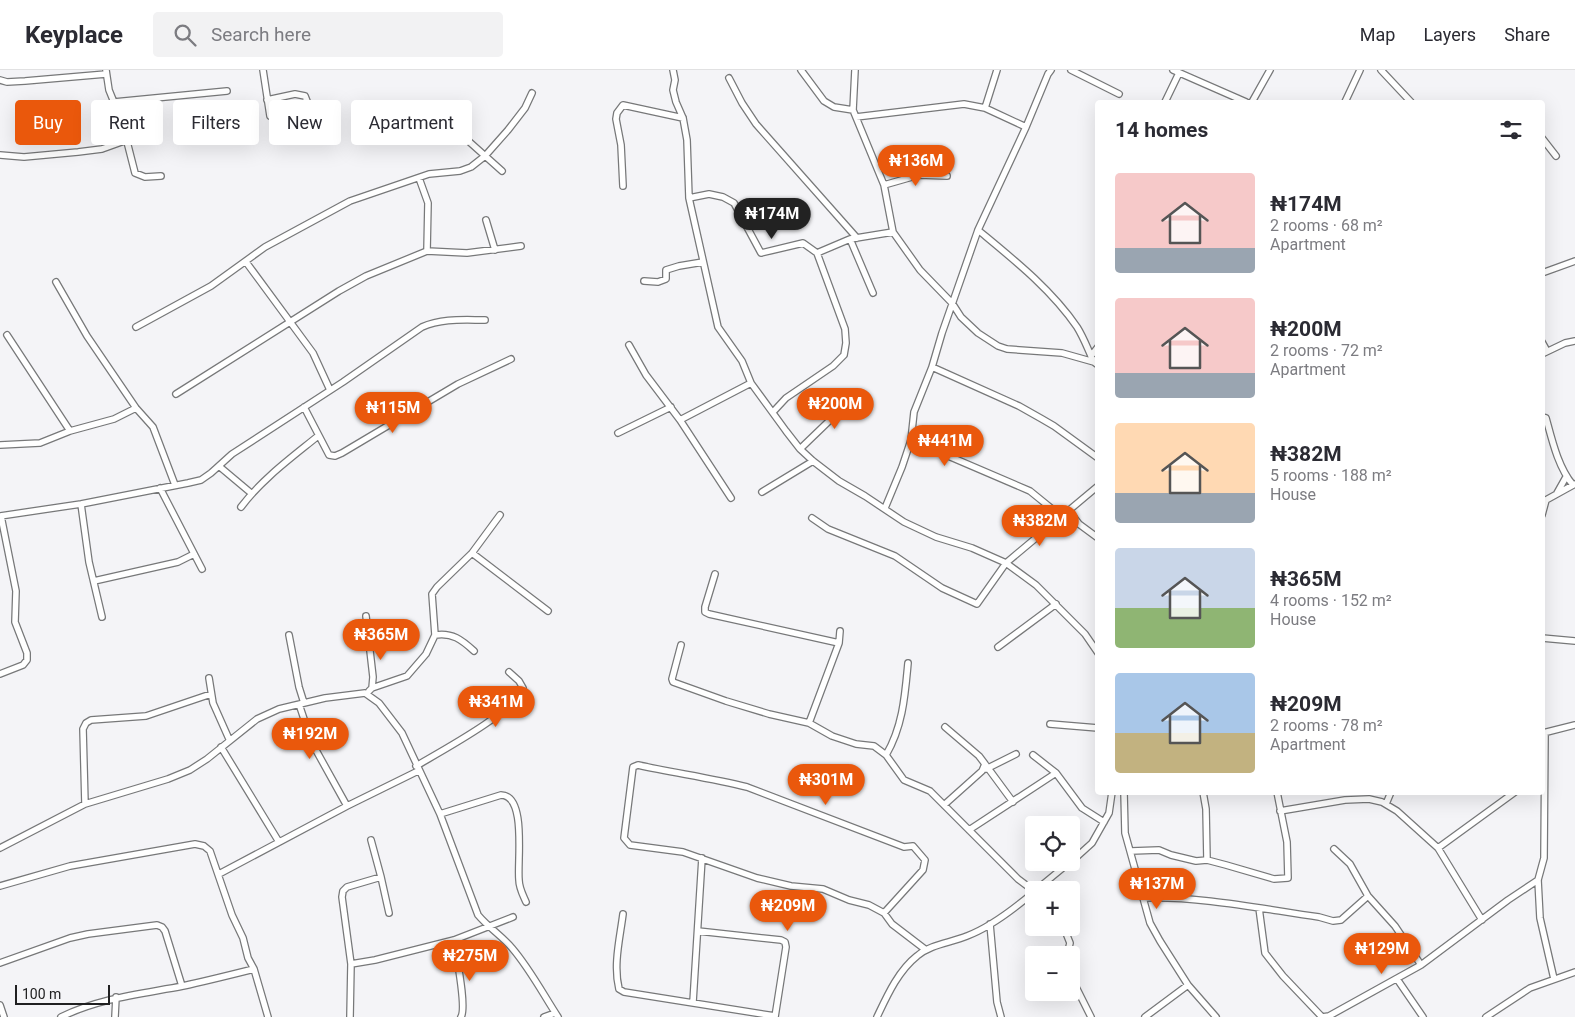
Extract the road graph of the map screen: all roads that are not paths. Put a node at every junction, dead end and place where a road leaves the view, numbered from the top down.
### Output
1 (263, 70) edge
2 (673, 70) edge
3 (801, 70) edge
4 (855, 70) edge
5 (997, 70) edge
6 (1051, 70) edge
7 (1071, 70) edge
8 (1270, 70) edge
9 (1360, 70) edge
10 (1381, 70) edge
11 (1176, 71) edge
12 (106, 72) edge
13 (729, 78) dead end
14 (0, 80) edge
15 (227, 91) dead end
16 (532, 94) dead end
17 (1119, 94) dead end
18 (113, 100) edge
19 (135, 100) edge
20 (267, 100) junction
21 (307, 100) edge
22 (1166, 100) edge
23 (1241, 100) edge
24 (1253, 100) edge
25 (1347, 100) edge
26 (1409, 100) edge
27 (985, 108) junction
28 (853, 110) junction
29 (269, 111) edge
30 (856, 117) junction
31 (683, 118) junction
32 (1026, 126) junction
33 (1545, 142) edge
34 (113, 145) edge
35 (128, 145) edge
36 (472, 145) edge
37 (0, 155) edge
38 (485, 156) junction
39 (1556, 156) dead end
40 (502, 171) dead end
41 (160, 176) dead end
42 (947, 176) dead end
43 (419, 178) junction
44 (884, 185) junction
45 (623, 186) dead end
46 (690, 198) junction
47 (486, 220) dead end
48 (978, 230) junction
49 (893, 232) junction
50 (853, 238) junction
51 (521, 246) dead end
52 (494, 250) junction
53 (427, 251) junction
54 (817, 253) junction
55 (1575, 261) edge
56 (246, 262) junction
57 (702, 262) junction
58 (1545, 272) edge
59 (644, 281) dead end
60 (56, 282) dead end
61 (873, 293) dead end
62 (952, 303) junction
63 (485, 320) dead end
64 (292, 322) junction
65 (136, 327) dead end
66 (7, 334) dead end
67 (1575, 340) edge
68 (629, 345) dead end
69 (1545, 352) edge
70 (511, 359) dead end
71 (1094, 361) edge
72 (932, 367) junction
73 (751, 383) junction
74 (330, 390) junction
75 (176, 394) dead end
76 (855, 396) dead end
77 (304, 407) junction
78 (136, 408) junction
79 (671, 408) junction
80 (774, 412) junction
81 (1545, 418) edge
82 (680, 420) junction
83 (70, 430) junction
84 (618, 433) dead end
85 (318, 436) junction
86 (911, 440) junction
87 (0, 445) edge
88 (800, 448) junction
89 (1095, 456) edge
90 (813, 461) junction
91 (220, 467) junction
92 (1566, 477) junction
93 (175, 485) junction
94 (1574, 485) edge
95 (160, 488) junction
96 (1095, 489) edge
97 (762, 492) dead end
98 (251, 493) junction
99 (1557, 493) junction
100 (731, 498) dead end
101 (81, 504) junction
102 (1545, 504) edge
103 (241, 507) dead end
104 (885, 508) junction
105 (1069, 511) junction
106 (500, 515) dead end
107 (0, 516) edge
108 (1062, 517) junction
109 (812, 518) dead end
110 (1095, 536) edge
111 (472, 553) junction
112 (194, 554) junction
113 (1006, 563) junction
114 (202, 570) dead end
115 (715, 574) dead end
116 (94, 581) junction
117 (1056, 604) junction
118 (548, 611) dead end
119 (366, 616) dead end
120 (102, 617) dead end
121 (840, 631) dead end
122 (289, 634) dead end
123 (435, 634) junction
124 (1545, 638) edge
125 (1575, 641) edge
126 (839, 643) junction
127 (681, 645) dead end
128 (998, 647) dead end
129 (1095, 649) edge
130 (474, 651) dead end
131 (908, 663) dead end
132 (509, 672) dead end
133 (0, 674) edge
134 (209, 678) dead end
135 (372, 688) junction
136 (365, 693) junction
137 (211, 694) junction
138 (301, 703) junction
139 (809, 723) junction
140 (1050, 724) dead end
141 (1575, 725) edge
142 (945, 727) dead end
143 (1095, 728) edge
144 (1545, 733) edge
145 (229, 739) junction
146 (221, 747) junction
147 (1016, 754) dead end
148 (886, 755) junction
149 (1033, 755) dead end
150 (986, 766) junction
151 (417, 768) junction
152 (1056, 772) junction
153 (1112, 795) edge
154 (1124, 795) edge
155 (1204, 795) edge
156 (1277, 795) edge
157 (1390, 795) edge
158 (1511, 795) edge
159 (1544, 795) edge
160 (1013, 802) junction
161 (85, 804) junction
162 (1386, 804) junction
163 (944, 805) junction
164 (347, 806) junction
165 (1280, 811) junction
166 (440, 814) junction
167 (1104, 822) junction
168 (969, 830) junction
169 (371, 840) dead end
170 (279, 842) junction
171 (0, 848) edge
172 (1438, 848) junction
173 (1334, 849) dead end
174 (1131, 851) junction
175 (1080, 854) edge
176 (702, 858) junction
177 (1207, 860) junction
178 (1060, 871) edge
179 (219, 874) junction
180 (381, 877) junction
181 (1538, 880) junction
182 (1047, 881) edge
183 (1025, 884) edge
184 (0, 886) edge
185 (1368, 896) junction
186 (1143, 898) junction
187 (1025, 899) edge
188 (526, 902) dead end
189 (1259, 908) junction
190 (884, 912) junction
191 (389, 913) dead end
192 (622, 914) dead end
193 (513, 917) dead end
194 (1482, 920) junction
195 (990, 924) junction
196 (488, 927) junction
197 (698, 931) junction
198 (454, 940) junction
199 (926, 950) junction
200 (0, 963) edge
201 (351, 964) junction
202 (1421, 965) junction
203 (254, 969) junction
204 (1575, 972) edge
205 (1397, 979) junction
206 (1554, 979) junction
207 (1188, 985) junction
208 (182, 986) junction
209 (1080, 996) edge
210 (116, 997) junction
211 (693, 1002) junction
212 (0, 1005) edge
213 (556, 1015) edge
214 (775, 1016) edge
215 (4, 1017) edge
216 (60, 1017) edge
217 (115, 1017) edge
218 (268, 1017) edge
219 (350, 1017) edge
220 (460, 1017) edge
221 (544, 1017) edge
222 (877, 1017) edge
223 (1001, 1017) edge
224 (1091, 1017) edge
225 (1145, 1017) edge
226 (1216, 1017) edge
227 (1423, 1017) edge
228 (1486, 1017) edge

1 - 20 street
2 - 31 street
3 - 28 street
4 - 28 street
5 - 27 street
6 - 32 street
7 - 17 street
8 - 24 street
9 - 25 street
10 - 26 street
11 - 22 street
11 - 23 street
12 - 14 street
12 - 18 street
13 - 50 street
15 - 19 street
16 - 38 street
20 - 21 street
20 - 29 street
27 - 30 street
27 - 32 street
28 - 30 street
30 - 44 street
31 - 45 street
31 - 46 street
32 - 48 street
33 - 39 street
34 - 37 street
35 - 41 street
36 - 38 street
38 - 40 street
38 - 43 street
42 - 44 street
43 - 53 street
43 - 56 street
44 - 49 street
46 - 54 street
46 - 57 street
47 - 52 street
48 - 62 street
48 - 71 street
49 - 50 street
49 - 62 street
50 - 54 street
50 - 61 street
51 - 52 street
52 - 53 street
53 - 64 street
54 - 80 street
55 - 58 street
56 - 64 street
56 - 65 street
57 - 59 street
57 - 73 street
60 - 78 street
62 - 71 street
62 - 72 street
63 - 74 street
64 - 74 street
64 - 75 street
66 - 83 street
67 - 69 street
68 - 79 street
70 - 85 street
72 - 86 street
72 - 89 street
73 - 80 street
73 - 82 street
74 - 77 street
76 - 88 street
77 - 85 street
77 - 91 street
78 - 83 street
78 - 93 street
79 - 82 street
79 - 84 street
80 - 88 street
81 - 92 street
82 - 100 street
83 - 87 street
85 - 98 street
86 - 104 street
86 - 108 street
88 - 90 street
90 - 97 street
90 - 104 street
91 - 93 street
91 - 98 street
92 - 94 street
92 - 99 street
93 - 95 street
94 - 99 street
95 - 101 street
95 - 112 street
96 - 105 street
98 - 103 street
99 - 102 street
101 - 107 street
101 - 116 street
104 - 113 street
105 - 108 street
105 - 110 street
106 - 111 street
107 - 133 street
108 - 113 street
109 - 113 street
111 - 118 street
111 - 123 street
112 - 114 street
112 - 116 street
113 - 117 street
115 - 126 street
116 - 120 street
117 - 128 street
117 - 129 street
119 - 135 street
121 - 126 street
122 - 138 street
123 - 130 street
123 - 135 street
124 - 125 street
126 - 139 street
127 - 139 street
131 - 148 street
132 - 151 street
134 - 137 street
135 - 136 street
136 - 138 street
136 - 151 street
137 - 145 street
137 - 161 street
138 - 145 street
138 - 164 street
139 - 148 street
140 - 143 street
141 - 144 street
142 - 150 street
145 - 146 street
146 - 161 street
146 - 170 street
147 - 150 street
148 - 163 street
149 - 152 street
150 - 160 street
150 - 163 street
151 - 164 street
151 - 166 street
152 - 160 street
152 - 167 street
153 - 167 street
154 - 174 street
155 - 177 street
156 - 165 street
157 - 162 street
158 - 172 street
159 - 181 street
160 - 168 street
161 - 171 street
162 - 165 street
162 - 172 street
163 - 168 street
164 - 170 street
165 - 177 street
166 - 188 street
166 - 196 street
167 - 175 street
168 - 183 street
169 - 180 street
170 - 179 street
172 - 194 street
173 - 185 street
174 - 177 street
174 - 186 street
176 - 190 street
176 - 190 street
176 - 197 street
178 - 182 street
179 - 184 street
179 - 203 street
180 - 191 street
180 - 201 street
181 - 194 street
181 - 206 street
185 - 189 street
185 - 202 street
186 - 189 street
186 - 207 street
187 - 195 street
189 - 205 street
190 - 199 street
192 - 211 street
193 - 196 street
194 - 202 street
195 - 199 street
195 - 223 street
196 - 198 street
196 - 213 street
197 - 211 street
197 - 214 street
198 - 201 street
198 - 220 street
199 - 222 street
200 - 208 street
201 - 219 street
202 - 205 street
203 - 208 street
203 - 218 street
204 - 206 street
205 - 227 street
206 - 228 street
207 - 225 street
207 - 226 street
208 - 210 street
209 - 224 street
210 - 216 street
210 - 217 street
211 - 214 street
212 - 215 street
213 - 221 street

